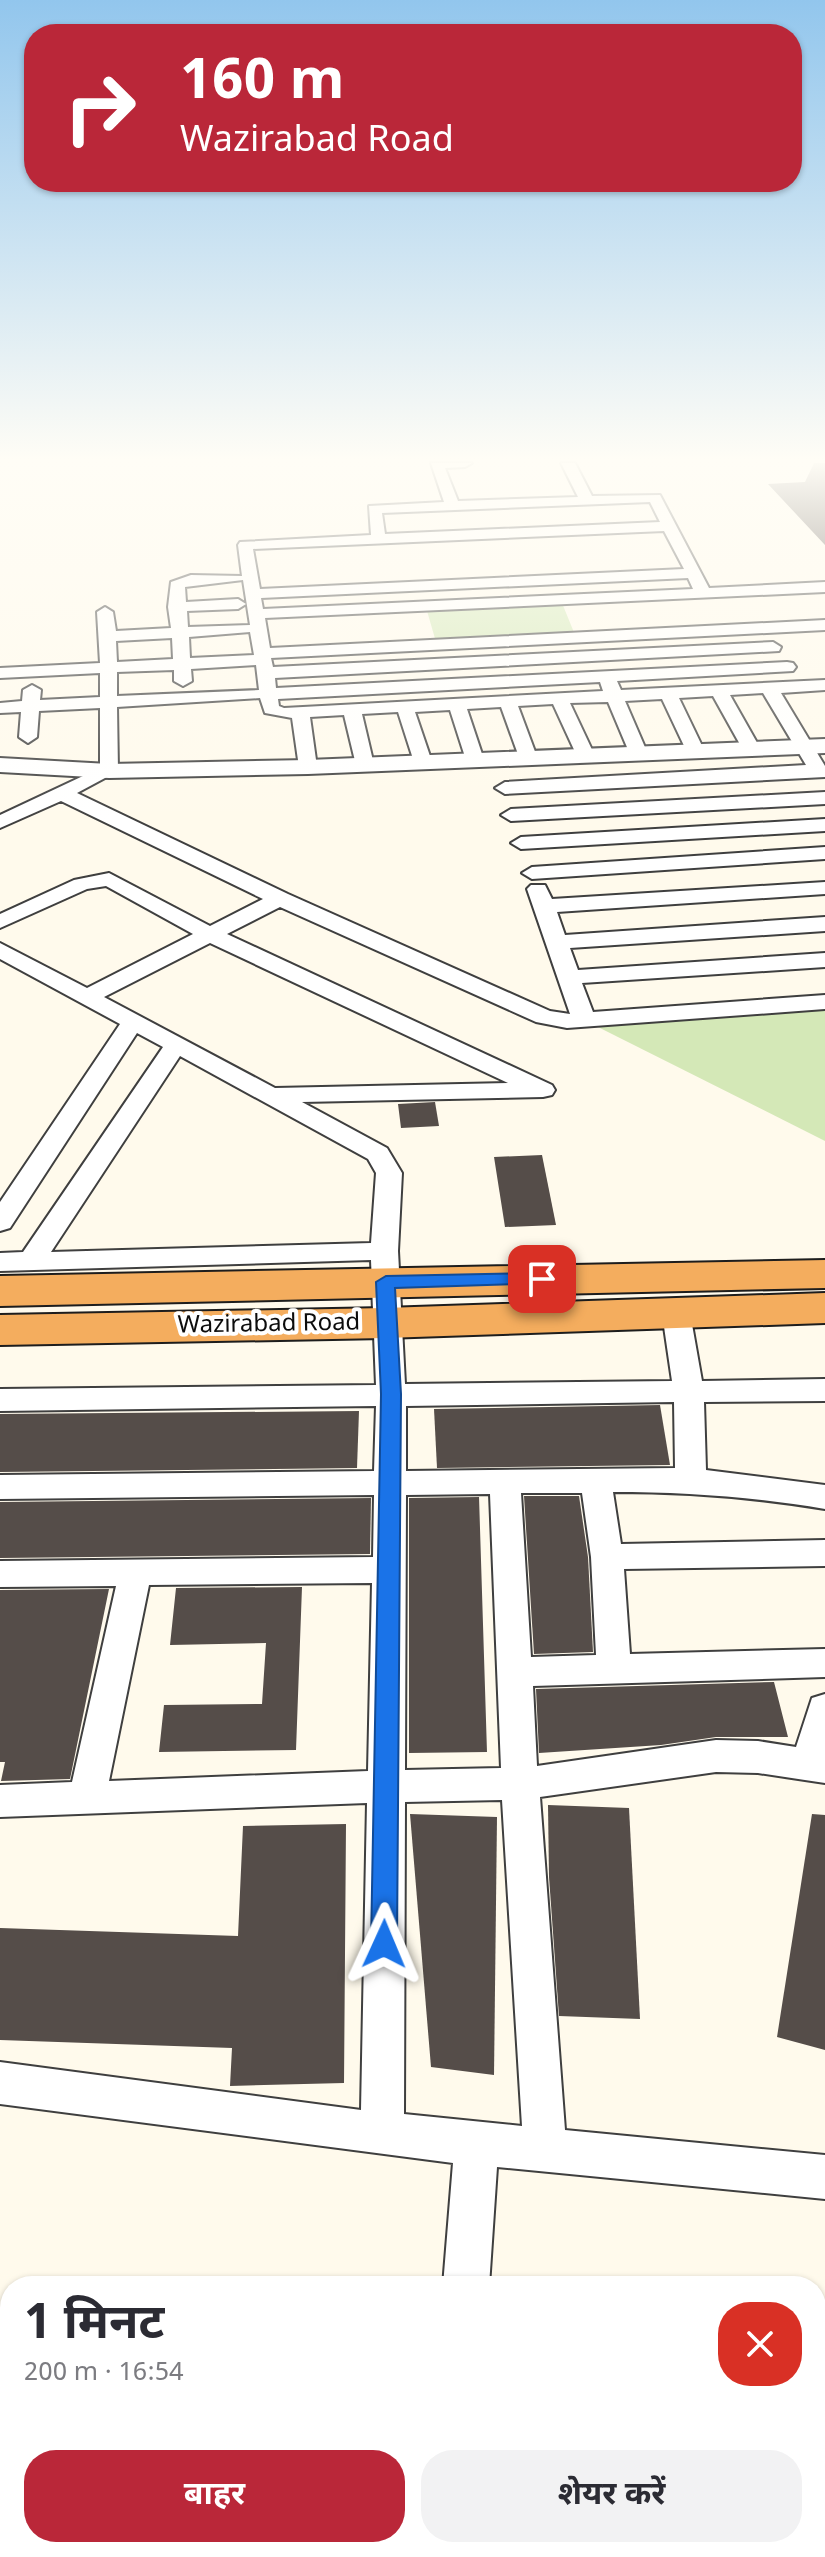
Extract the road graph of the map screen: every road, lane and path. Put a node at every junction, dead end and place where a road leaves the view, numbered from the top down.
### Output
1 (180, 582) edge
2 (244, 582) edge
3 (248, 582) edge
4 (564, 582) edge
5 (698, 582) edge
6 (825, 587) edge
7 (703, 593) junction
8 (571, 599) junction
9 (176, 607) junction
10 (105, 612) dead end
11 (256, 614) junction
12 (825, 625) edge
13 (259, 632) junction
14 (179, 633) junction
15 (108, 636) junction
16 (588, 636) junction
17 (773, 647) dead end
18 (596, 656) junction
19 (263, 662) junction
20 (182, 664) junction
21 (787, 667) dead end
22 (108, 668) junction
23 (34, 671) junction
24 (0, 673) edge
25 (605, 676) junction
26 (825, 685) edge
27 (769, 688) junction
28 (719, 691) junction
29 (668, 693) junction
30 (262, 694) junction
31 (615, 696) junction
32 (184, 698) junction
33 (559, 699) junction
34 (108, 702) junction
35 (508, 702) junction
36 (457, 704) junction
37 (31, 706) junction
38 (405, 707) junction
39 (0, 708) edge
40 (352, 710) junction
41 (300, 712) junction
42 (28, 737) dead end
43 (815, 747) edge
44 (751, 748) junction
45 (695, 750) junction
46 (638, 752) junction
47 (585, 754) junction
48 (528, 757) junction
49 (485, 759) junction
50 (423, 762) junction
51 (0, 765) edge
52 (365, 765) junction
53 (308, 767) junction
54 (109, 771) junction
55 (822, 775) edge
56 (505, 788) junction
57 (61, 793) junction
58 (825, 798) edge
59 (511, 815) junction
60 (0, 822) edge
61 (825, 825) edge
62 (521, 843) junction
63 (825, 853) edge
64 (532, 873) junction
65 (825, 888) edge
66 (280, 899) junction
67 (544, 906) junction
68 (0, 922) edge
69 (825, 924) edge
70 (209, 934) junction
71 (555, 942) junction
72 (0, 950) edge
73 (825, 960) edge
74 (568, 977) junction
75 (88, 996) junction
76 (825, 1002) edge
77 (134, 1020) junction
78 (584, 1020) junction
79 (177, 1043) junction
80 (268, 1095) junction
81 (0, 1222) edge
82 (31, 1261) junction
83 (0, 1262) edge
84 (825, 1274) edge
85 (385, 1286) junction
86 (0, 1291) edge
87 (825, 1308) edge
88 (676, 1313) junction
89 (0, 1330) edge
90 (825, 1390) edge
91 (689, 1391) junction
92 (391, 1394) junction
93 (0, 1400) edge
94 (691, 1480) junction
95 (596, 1482) junction
96 (505, 1483) junction
97 (390, 1484) junction
98 (0, 1487) edge
99 (825, 1497) edge
100 (825, 1553) edge
101 (607, 1557) junction
102 (389, 1570) junction
103 (135, 1573) junction
104 (0, 1574) edge
105 (825, 1663) edge
106 (614, 1669) junction
107 (514, 1672) junction
108 (825, 1709) edge
109 (818, 1765) edge
110 (520, 1784) junction
111 (386, 1786) junction
112 (87, 1798) junction
113 (0, 1801) edge
114 (0, 2083) edge
115 (382, 2134) junction
116 (477, 2141) junction
117 (545, 2148) junction
118 (825, 2177) edge
119 (467, 2276) edge

1 - 9 street
2 - 9 street
3 - 11 street
4 - 8 street
5 - 7 street
6 - 7 street
7 - 8 street
8 - 11 street
8 - 16 street
9 - 14 street
10 - 15 street
11 - 13 street
12 - 16 street
13 - 14 street
13 - 19 street
14 - 15 street
14 - 20 street
15 - 22 street
16 - 18 street
16 - 19 street
17 - 18 street
18 - 19 street
18 - 25 street
19 - 20 street
19 - 30 street
20 - 22 street
20 - 32 street
21 - 25 street
22 - 23 street
22 - 34 street
23 - 24 street
23 - 37 street
25 - 30 street
25 - 31 street
26 - 27 street
27 - 28 street
27 - 43 street
28 - 29 street
28 - 44 street
29 - 31 street
29 - 45 street
30 - 32 street
30 - 41 street
31 - 33 street
31 - 46 street
32 - 34 street
33 - 35 street
33 - 47 street
34 - 37 street
34 - 54 street
35 - 36 street
35 - 48 street
36 - 38 street
36 - 49 street
37 - 39 street
37 - 42 street
38 - 40 street
38 - 50 street
40 - 41 street
40 - 52 street
41 - 53 street
43 - 44 street
43 - 55 street
44 - 45 street
45 - 46 street
46 - 47 street
47 - 48 street
48 - 49 street
49 - 50 street
49 - 56 street
50 - 52 street
51 - 54 street
52 - 53 street
53 - 54 street
54 - 57 street
55 - 56 street
56 - 59 street
57 - 60 street
57 - 66 street
58 - 59 street
59 - 62 street
61 - 62 street
62 - 64 street
63 - 64 street
64 - 67 street
65 - 67 street
66 - 70 street
66 - 78 street
67 - 71 street
68 - 70 street
69 - 71 street
70 - 75 street
70 - 80 street
71 - 74 street
72 - 75 street
73 - 74 street
74 - 78 street
75 - 77 street
76 - 78 street
77 - 79 street
77 - 81 street
79 - 80 street
79 - 82 street
80 - 85 street
82 - 83 street
82 - 85 street
84 - 85 highway, Wazirabad Road
85 - 86 highway, Wazirabad Road
85 - 88 highway, Wazirabad Road
85 - 89 highway, Wazirabad Road
85 - 92 street
87 - 88 highway, Wazirabad Road
88 - 91 street
90 - 91 street
91 - 92 street
91 - 94 street
92 - 93 street
92 - 97 street
94 - 95 street
94 - 99 street
95 - 96 street
95 - 101 street
96 - 97 street
96 - 107 street
97 - 98 street
97 - 102 street
100 - 101 street
101 - 106 street
102 - 103 street
102 - 111 street
103 - 104 street
103 - 112 street
105 - 106 street
106 - 107 street
107 - 110 street
108 - 109 street
109 - 110 street
110 - 111 street
110 - 117 street
111 - 112 street
111 - 115 street
112 - 113 street
114 - 115 street
115 - 116 street
116 - 117 street
116 - 119 street
117 - 118 street

